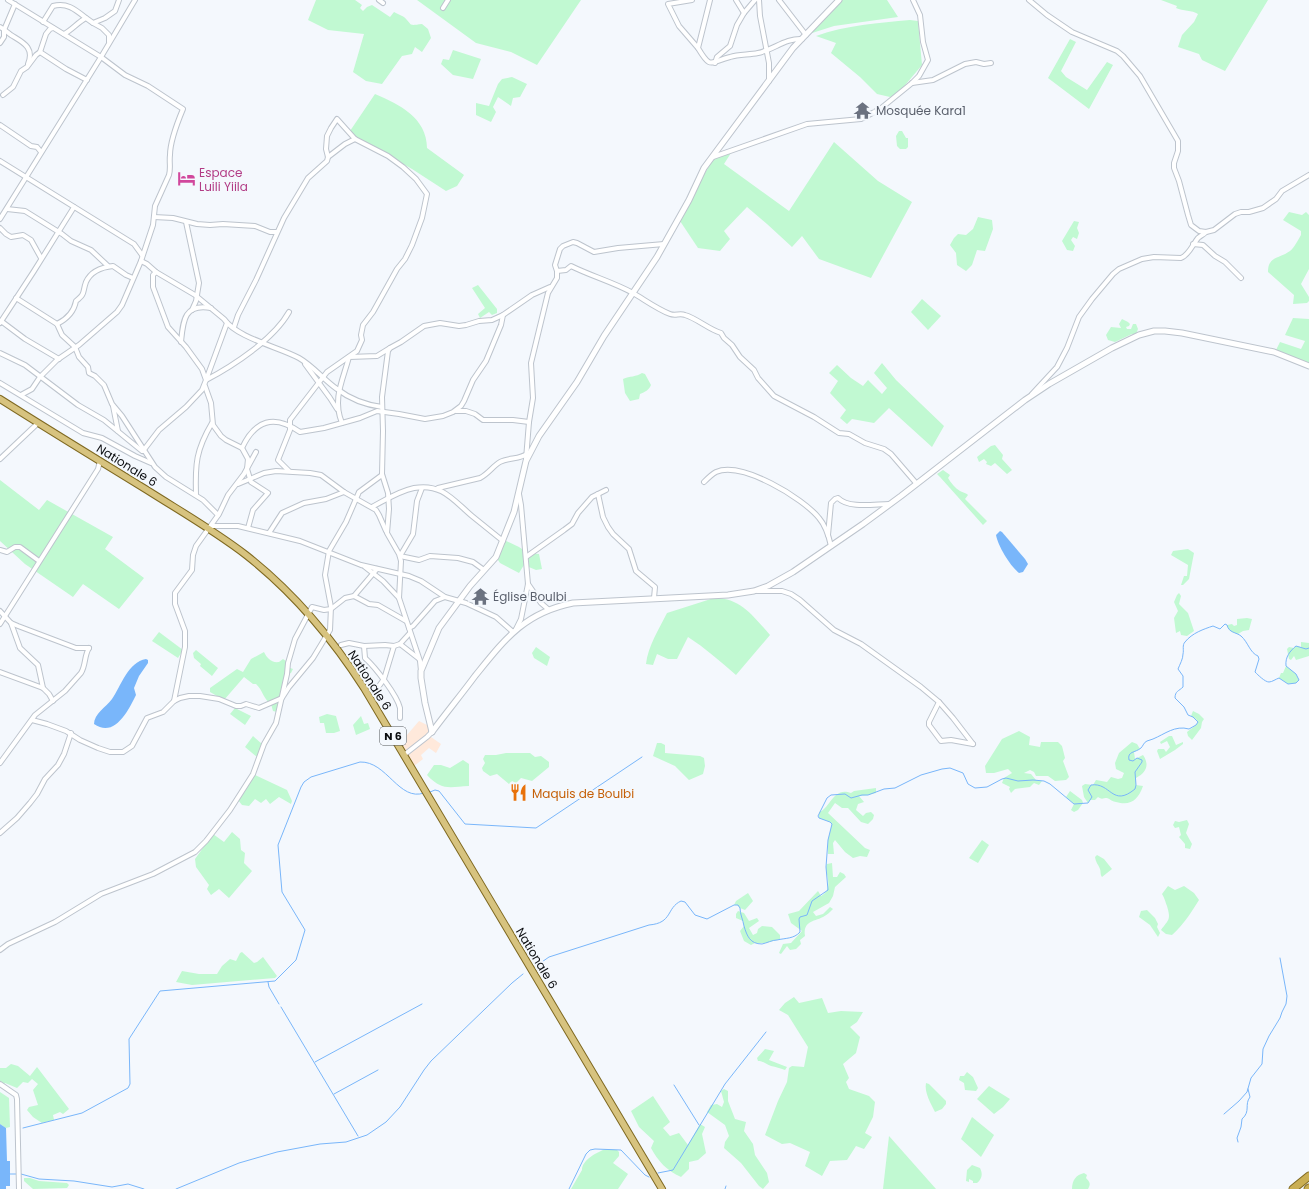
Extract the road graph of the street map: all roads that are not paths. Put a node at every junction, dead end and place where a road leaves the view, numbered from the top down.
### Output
1 (8, 0) edge
2 (119, 0) edge
3 (135, 0) edge
4 (448, 0) edge
5 (692, 0) edge
6 (710, 0) edge
7 (736, 0) edge
8 (755, 0) edge
9 (759, 0) edge
10 (779, 0) edge
11 (838, 0) edge
12 (913, 0) edge
13 (1029, 0) edge
14 (15, 4) junction
15 (444, 8) dead end
16 (744, 13) junction
17 (86, 18) junction
18 (43, 22) junction
19 (93, 23) junction
20 (2, 28) edge
21 (53, 28) junction
22 (64, 34) junction
23 (804, 37) junction
24 (0, 42) edge
25 (109, 45) junction
26 (698, 48) junction
27 (766, 50) junction
28 (40, 52) junction
29 (102, 58) junction
30 (715, 63) junction
31 (991, 63) dead end
32 (28, 66) junction
33 (87, 80) junction
34 (769, 81) junction
35 (912, 83) junction
36 (3, 96) dead end
37 (0, 126) edge
38 (355, 139) junction
39 (42, 152) junction
40 (328, 157) junction
41 (712, 157) junction
42 (0, 160) edge
43 (1309, 175) edge
44 (27, 178) junction
45 (74, 207) junction
46 (7, 209) junction
47 (154, 217) junction
48 (0, 219) edge
49 (186, 222) junction
50 (0, 228) edge
51 (59, 232) junction
52 (277, 232) junction
53 (1206, 232) junction
54 (664, 244) junction
55 (1193, 244) junction
56 (142, 255) junction
57 (41, 258) junction
58 (141, 261) junction
59 (108, 266) junction
60 (557, 271) junction
61 (156, 272) junction
62 (133, 278) junction
63 (1241, 278) dead end
64 (550, 287) junction
65 (633, 293) junction
66 (197, 297) junction
67 (16, 298) junction
68 (212, 308) junction
69 (192, 310) junction
70 (289, 312) dead end
71 (503, 315) junction
72 (0, 322) edge
73 (227, 323) junction
74 (57, 324) junction
75 (234, 327) junction
76 (181, 342) junction
77 (262, 343) junction
78 (75, 347) junction
79 (390, 348) junction
80 (0, 353) edge
81 (349, 357) junction
82 (59, 359) junction
83 (301, 360) junction
84 (1309, 366) edge
85 (323, 377) junction
86 (40, 378) junction
87 (206, 380) junction
88 (318, 382) junction
89 (0, 383) edge
90 (204, 386) junction
91 (338, 390) junction
92 (21, 395) junction
93 (1031, 396) junction
94 (0, 399) edge
95 (112, 404) junction
96 (382, 409) junction
97 (338, 411) junction
98 (453, 412) junction
99 (529, 422) junction
100 (38, 423) junction
101 (212, 423) junction
102 (342, 423) junction
103 (290, 425) junction
104 (118, 431) junction
105 (242, 448) junction
106 (531, 450) junction
107 (144, 452) junction
108 (256, 452) dead end
109 (527, 455) junction
110 (0, 459) edge
111 (100, 461) junction
112 (526, 461) junction
113 (152, 463) junction
114 (247, 470) junction
115 (289, 472) junction
116 (382, 475) junction
117 (250, 479) junction
118 (704, 482) dead end
119 (916, 483) junction
120 (236, 484) junction
121 (422, 488) junction
122 (435, 489) junction
123 (606, 490) dead end
124 (344, 492) junction
125 (519, 493) junction
126 (598, 494) junction
127 (196, 495) junction
128 (387, 499) junction
129 (356, 500) junction
130 (889, 504) junction
131 (372, 507) junction
132 (218, 515) junction
133 (210, 528) junction
134 (248, 528) junction
135 (269, 533) junction
136 (387, 533) junction
137 (828, 535) junction
138 (503, 541) junction
139 (831, 546) junction
140 (0, 550) edge
141 (328, 552) junction
142 (400, 556) junction
143 (526, 557) junction
144 (39, 561) junction
145 (363, 566) junction
146 (377, 569) junction
147 (484, 570) junction
148 (373, 573) junction
149 (401, 574) junction
150 (528, 584) junction
151 (754, 591) junction
152 (354, 596) junction
153 (445, 597) junction
154 (399, 598) junction
155 (654, 598) junction
156 (459, 601) junction
157 (331, 609) junction
158 (549, 610) junction
159 (0, 611) edge
160 (308, 613) junction
161 (5, 616) junction
162 (406, 621) junction
163 (11, 623) junction
164 (0, 624) edge
165 (409, 628) junction
166 (515, 631) junction
167 (410, 633) junction
168 (326, 635) junction
169 (400, 644) junction
170 (341, 645) dead end
171 (364, 646) junction
172 (394, 646) junction
173 (418, 658) junction
174 (421, 671) junction
175 (0, 672) edge
176 (384, 679) junction
177 (43, 688) junction
178 (374, 693) dead end
179 (282, 698) junction
180 (53, 701) junction
181 (174, 701) junction
182 (939, 702) junction
183 (400, 718) dead end
184 (32, 720) junction
185 (432, 732) junction
186 (71, 733) junction
187 (404, 755) junction
188 (0, 763) edge
189 (0, 833) edge
190 (0, 950) edge
191 (0, 1084) edge
192 (1309, 1176) edge
193 (19, 1189) edge
194 (662, 1189) edge
195 (1293, 1189) edge

1 - 14 street
2 - 19 street
3 - 25 street
4 - 15 street
5 - 26 street
6 - 26 street
7 - 16 street
8 - 16 street
9 - 27 street
10 - 23 street
11 - 23 street
12 - 35 street
13 - 53 street
14 - 18 street
14 - 20 street
16 - 30 street
17 - 18 street
17 - 19 street
17 - 22 street
18 - 21 street
19 - 25 street
20 - 24 street
20 - 32 street
21 - 22 street
21 - 28 street
22 - 29 street
23 - 27 street
23 - 34 street
25 - 29 street
26 - 30 street
27 - 30 street
27 - 34 street
28 - 32 street
28 - 33 street
29 - 33 street
29 - 47 street
31 - 35 street
32 - 36 street
33 - 39 street
34 - 41 street
35 - 41 street
37 - 39 street
38 - 40 street
38 - 40 street
38 - 81 street
39 - 44 street
40 - 52 street
41 - 54 street
42 - 44 street
43 - 53 street
44 - 45 street
44 - 46 street
45 - 51 street
45 - 56 street
46 - 48 street
46 - 51 street
47 - 49 street
47 - 56 street
49 - 52 street
49 - 66 street
50 - 57 street
51 - 57 street
51 - 59 street
52 - 75 street
53 - 55 street
54 - 60 street
54 - 65 street
55 - 63 street
55 - 93 street
56 - 58 street
57 - 67 street
58 - 61 street
58 - 62 street
59 - 62 street
59 - 74 street
60 - 64 street
60 - 65 street
61 - 66 street
61 - 76 street
62 - 78 street
64 - 71 street
64 - 99 street
65 - 106 street
65 - 119 street
66 - 68 street
66 - 69 street
67 - 72 street
67 - 74 street
68 - 69 street
68 - 73 street
69 - 76 street
70 - 77 street
71 - 79 street
71 - 98 street
72 - 82 street
73 - 75 street
73 - 87 street
74 - 78 street
75 - 77 street
76 - 87 street
77 - 83 street
77 - 87 street
78 - 82 street
78 - 95 street
79 - 81 street
79 - 96 street
80 - 86 street
81 - 85 street
81 - 91 street
82 - 86 street
83 - 85 street
83 - 88 street
84 - 93 street
85 - 88 street
85 - 91 street
86 - 92 street
86 - 104 street
87 - 90 street
88 - 97 street
88 - 103 street
89 - 92 street
90 - 101 street
90 - 107 street
91 - 96 street
91 - 97 street
92 - 113 street
93 - 119 street
94 - 100 main road, Nationale 6 / N 6
95 - 104 street
95 - 107 street
96 - 98 street
96 - 102 street
96 - 116 street
97 - 102 street
98 - 99 street
99 - 109 street
100 - 110 street
100 - 111 main road, Nationale 6 / N 6
101 - 105 street
101 - 127 street
102 - 103 street
103 - 105 street
103 - 115 street
104 - 107 street
105 - 114 street
106 - 109 street
106 - 112 street
107 - 113 street
108 - 114 street
109 - 112 street
109 - 122 street
111 - 133 main road, Nationale 6 / N 6
111 - 144 street
112 - 125 street
113 - 127 street
114 - 117 street
114 - 120 street
115 - 117 street
115 - 124 street
116 - 128 street
116 - 129 street
117 - 120 street
117 - 134 street
118 - 137 street
119 - 130 street
120 - 132 street
121 - 122 street
121 - 128 street
121 - 142 street
122 - 138 street
123 - 126 street
124 - 129 street
124 - 135 street
125 - 138 street
125 - 143 street
126 - 143 street
126 - 155 street
127 - 132 street
128 - 131 street
128 - 136 street
129 - 131 street
129 - 141 street
130 - 137 street
130 - 139 street
131 - 136 street
132 - 133 street
133 - 134 street
133 - 160 main road, Nationale 6 / N 6
133 - 181 street
134 - 135 street
135 - 141 street
136 - 142 street
137 - 139 street
138 - 147 street
139 - 151 street
140 - 144 street
141 - 145 street
141 - 157 street
142 - 147 street
142 - 149 street
143 - 150 street
144 - 161 street
145 - 146 street
145 - 148 street
146 - 148 street
146 - 149 street
147 - 156 street
148 - 152 street
148 - 154 street
149 - 153 street
149 - 154 street
150 - 158 street
150 - 166 street
151 - 155 street
151 - 182 street
152 - 157 street
152 - 162 street
153 - 156 street
153 - 165 street
154 - 162 street
155 - 158 street
156 - 166 street
156 - 174 street
157 - 160 street
157 - 168 street
158 - 166 street
159 - 161 street
160 - 168 main road, Nationale 6 / N 6
160 - 179 street
161 - 163 street
161 - 164 street
162 - 165 street
163 - 177 street
163 - 180 street
165 - 167 street
166 - 185 street
167 - 169 street
167 - 173 street
168 - 179 street
168 - 187 main road, Nationale 6 / N 6
169 - 172 street
169 - 173 street
170 - 171 street
171 - 172 street
171 - 176 street
172 - 176 street
173 - 174 street
174 - 185 street
175 - 177 street
176 - 178 street
176 - 183 street
177 - 180 street
179 - 181 street
179 - 190 street
180 - 184 street
181 - 186 street
182 - 182 street
184 - 186 street
184 - 188 street
185 - 187 street
186 - 189 street
187 - 194 main road, Nationale 6 / N 6
191 - 193 street
192 - 195 highway

